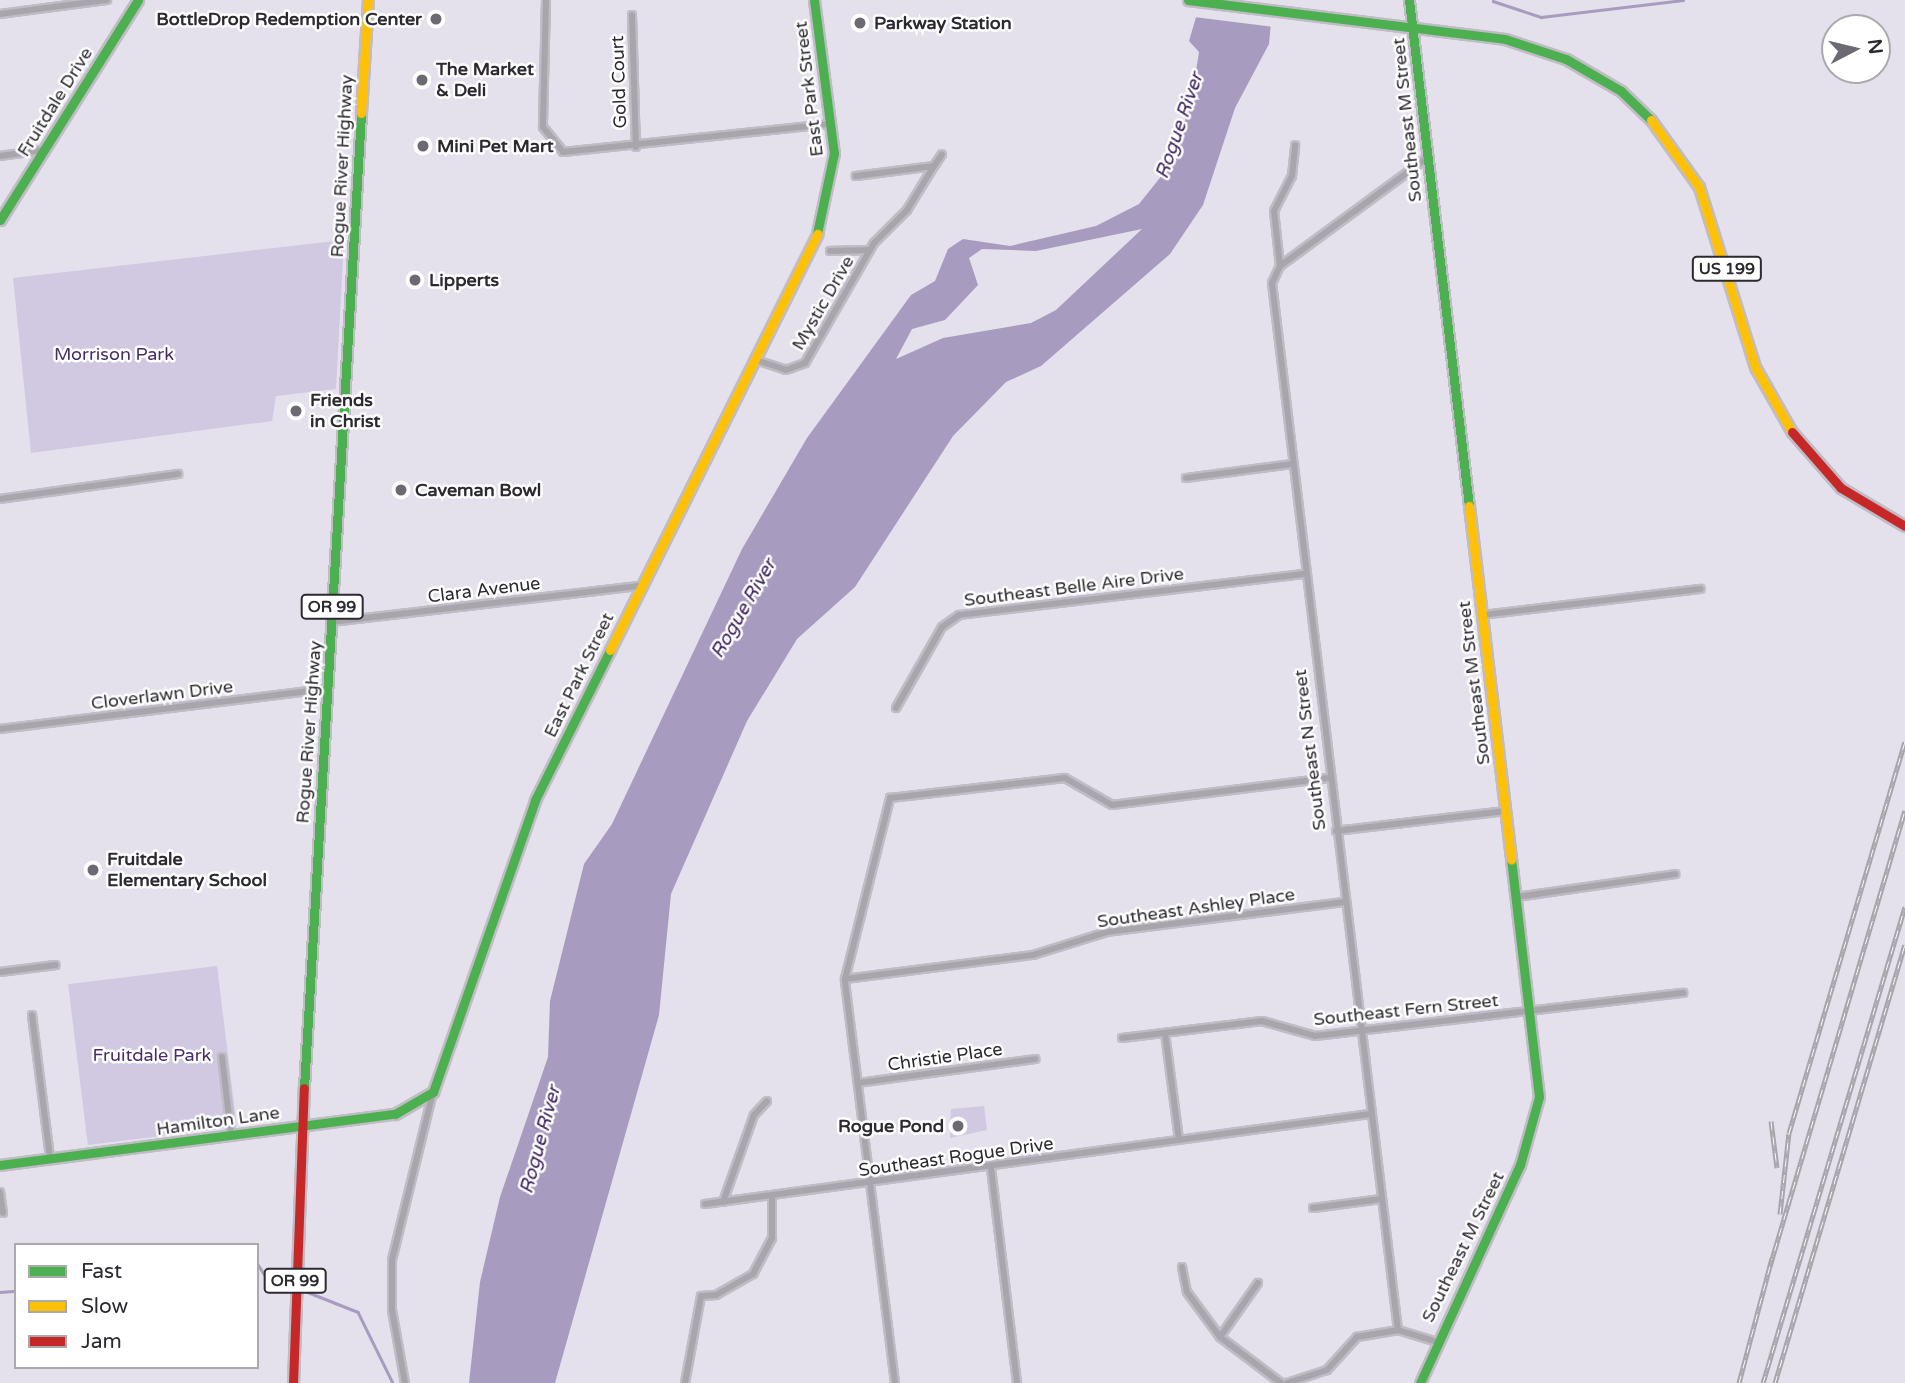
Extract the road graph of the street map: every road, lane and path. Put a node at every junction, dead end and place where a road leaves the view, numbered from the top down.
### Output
1 (107, 0) edge
2 (138, 0) edge
3 (368, 0) edge
4 (546, 0) edge
5 (814, 0) edge
6 (1188, 0) edge
7 (1409, 0) edge
8 (0, 14) edge
9 (632, 15) dead end
10 (1413, 26) junction
11 (831, 124) junction
12 (1295, 145) dead end
13 (636, 147) junction
14 (44, 150) junction
15 (942, 154) dead end
16 (0, 156) edge
17 (1427, 158) junction
18 (934, 166) junction
19 (856, 176) dead end
20 (0, 220) edge
21 (872, 246) junction
22 (830, 251) dead end
23 (1280, 266) junction
24 (759, 361) junction
25 (1293, 464) junction
26 (178, 474) dead end
27 (1186, 478) dead end
28 (0, 499) edge
29 (1905, 526) edge
30 (1305, 574) junction
31 (640, 586) junction
32 (1700, 589) dead end
33 (1482, 615) junction
34 (332, 622) junction
35 (327, 689) junction
36 (897, 708) dead end
37 (0, 729) edge
38 (1329, 779) junction
39 (1505, 811) junction
40 (1336, 831) junction
41 (1675, 873) dead end
42 (1516, 897) junction
43 (1345, 902) junction
44 (56, 965) dead end
45 (0, 972) edge
46 (845, 979) junction
47 (1683, 993) dead end
48 (1529, 1010) junction
49 (32, 1015) dead end
50 (1360, 1030) junction
51 (1165, 1032) junction
52 (1122, 1038) dead end
53 (222, 1057) dead end
54 (1035, 1059) dead end
55 (858, 1083) junction
56 (433, 1092) junction
57 (767, 1101) dead end
58 (1370, 1114) junction
59 (302, 1125) junction
60 (231, 1135) junction
61 (1179, 1140) junction
62 (50, 1158) junction
63 (0, 1165) edge
64 (991, 1168) junction
65 (870, 1182) junction
66 (0, 1192) edge
67 (772, 1196) junction
68 (1381, 1199) junction
69 (723, 1202) junction
70 (705, 1204) dead end
71 (1313, 1208) dead end
72 (3, 1213) dead end
73 (1182, 1266) dead end
74 (1258, 1283) dead end
75 (1398, 1330) junction
76 (1220, 1337) junction
77 (1434, 1341) junction
78 (293, 1383) edge
79 (405, 1383) edge
80 (685, 1383) edge
81 (895, 1383) edge
82 (1017, 1383) edge
83 (1281, 1383) edge
84 (1287, 1383) edge
85 (1420, 1383) edge

1 - 8 street
2 - 14 main road, Fruitdale Drive
3 - 34 main road, Rogue River Highway / OR 99
4 - 13 street
5 - 11 main road, East Park Street
6 - 10 main road, US 199
7 - 10 main road, Southeast M Street
9 - 13 street, Gold Court
10 - 17 main road, Southeast M Street
10 - 29 main road, US 199
11 - 13 street
11 - 24 main road, East Park Street
12 - 23 street, Southeast N Street
14 - 16 street
14 - 20 main road, Fruitdale Drive
15 - 18 street
17 - 23 street
17 - 33 main road, Southeast M Street
18 - 19 street
18 - 21 street
21 - 22 street, Mystic Drive
21 - 24 street, Mystic Drive
23 - 25 street, Southeast N Street
24 - 31 main road, East Park Street
25 - 27 street
25 - 30 street, Southeast N Street
26 - 28 street
30 - 36 street, Southeast Belle Aire Drive
30 - 38 street, Southeast N Street
31 - 34 street, Clara Avenue
31 - 56 main road, East Park Street
32 - 33 street
33 - 39 main road, Southeast M Street
34 - 35 main road, Rogue River Highway / OR 99
35 - 37 street, Cloverlawn Drive
35 - 59 main road, Rogue River Highway / OR 99
38 - 40 street, Southeast N Street
38 - 46 street
39 - 40 street
39 - 42 main road, Southeast M Street
40 - 43 street, Southeast N Street
41 - 42 street
42 - 48 main road, Southeast M Street
43 - 46 street, Southeast Ashley Place
43 - 50 street, Southeast N Street
44 - 45 street
46 - 55 street
47 - 48 street, Southeast Fern Street
48 - 50 street, Southeast Fern Street
48 - 77 main road, Southeast M Street
49 - 62 street
50 - 51 street, Southeast Fern Street
50 - 58 street, Southeast N Street
51 - 52 street, Southeast Fern Street
51 - 61 street
53 - 60 street
54 - 55 street, Christie Place
55 - 65 street
56 - 59 main road, Hamilton Lane
56 - 79 street, East Park Street
57 - 69 street
58 - 61 street, Southeast Rogue Drive
58 - 68 street, Southeast N Street
59 - 60 main road, Hamilton Lane
59 - 78 main road, Rogue River Highway / OR 99
60 - 62 main road, Hamilton Lane
61 - 64 street, Southeast Rogue Drive
62 - 63 main road, Hamilton Lane
64 - 65 street, Southeast Rogue Drive
64 - 82 street
65 - 67 street, Southeast Rogue Drive
65 - 81 street
66 - 72 street
67 - 69 street, Southeast Rogue Drive
67 - 80 street
68 - 71 street
68 - 75 street, Southeast N Street
69 - 70 street, Southeast Rogue Drive
73 - 76 street
74 - 76 street
75 - 77 street
75 - 84 street
76 - 83 street
77 - 85 main road

